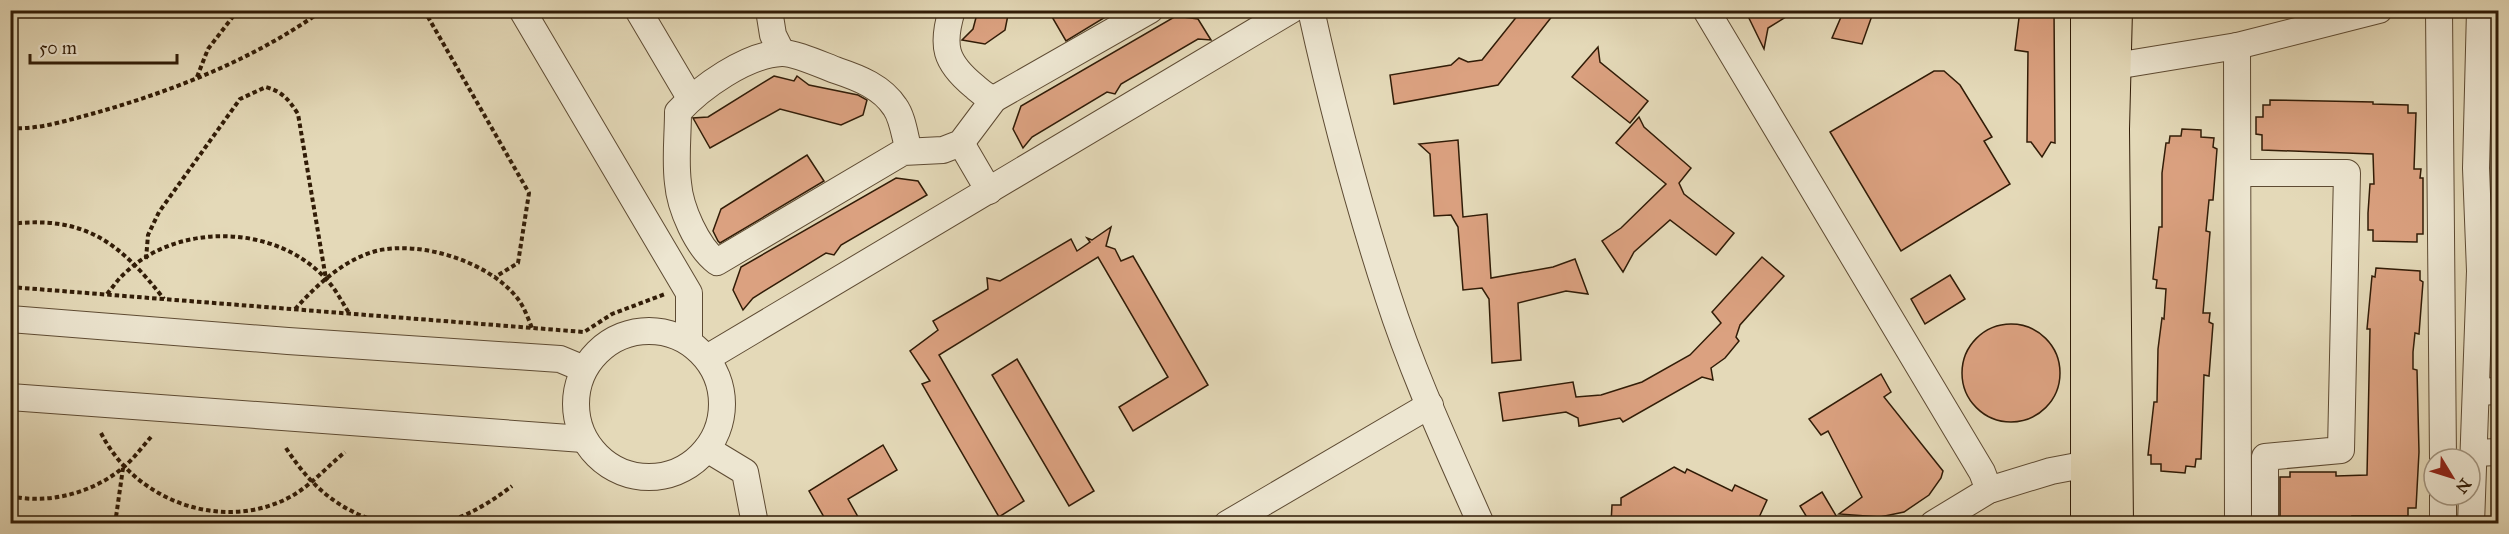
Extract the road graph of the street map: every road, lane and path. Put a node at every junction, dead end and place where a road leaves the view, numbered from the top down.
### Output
1 (238, 10) edge
2 (323, 10) edge
3 (424, 10) edge
4 (522, 10) edge
5 (638, 10) edge
6 (769, 10) edge
7 (952, 10) edge
8 (1150, 10) edge
9 (1292, 10) edge
10 (1311, 10) edge
11 (1706, 10) edge
12 (2087, 10) edge
13 (2116, 10) edge
14 (2379, 10) edge
15 (2439, 10) edge
16 (2480, 10) edge
17 (2237, 46) junction
18 (782, 53) junction
19 (2102, 68) junction
20 (197, 78) junction
21 (690, 98) junction
22 (994, 99) junction
23 (10, 128) edge
24 (961, 143) junction
25 (909, 151) junction
26 (2238, 173) junction
27 (988, 191) junction
28 (10, 224) edge
29 (146, 259) junction
30 (137, 265) junction
31 (2489, 271) edge
32 (495, 277) junction
33 (326, 279) junction
34 (10, 287) edge
35 (672, 292) dead end
36 (107, 294) junction
37 (165, 299) junction
38 (295, 309) junction
39 (350, 314) junction
40 (10, 319) edge
41 (532, 328) junction
42 (698, 350) junction
43 (584, 369) junction
44 (2487, 391) edge
45 (10, 397) edge
46 (1430, 405) junction
47 (101, 433) dead end
48 (152, 437) dead end
49 (584, 439) junction
50 (2443, 447) edge
51 (286, 448) dead end
52 (707, 449) junction
53 (345, 452) dead end
54 (2486, 453) edge
55 (2088, 464) junction
56 (123, 468) junction
57 (309, 482) junction
58 (512, 486) dead end
59 (1989, 490) junction
60 (10, 496) edge
61 (2443, 507) edge
62 (115, 524) edge
63 (386, 524) edge
64 (438, 524) edge
65 (755, 524) edge
66 (1227, 524) edge
67 (1481, 524) edge
68 (1933, 524) edge
69 (2087, 524) edge
70 (2116, 524) edge
71 (2238, 524) edge
72 (2265, 524) edge
73 (2443, 524) edge
74 (2471, 524) edge

1 - 20 path
2 - 20 path
3 - 32 path
4 - 42 street
5 - 21 street
6 - 18 street
7 - 22 street
8 - 22 street
9 - 27 street
10 - 46 street
11 - 59 street
12 - 19 main road
13 - 19 main road
14 - 17 street
15 - 50 street
16 - 31 street
17 - 19 street
17 - 26 street
18 - 21 street
18 - 25 street
19 - 55 main road
19 - 70 main road
20 - 23 path
21 - 25 street
22 - 24 street
24 - 25 street
24 - 27 street
26 - 71 street
26 - 72 street
27 - 42 street
28 - 30 path
29 - 30 path
29 - 33 path
29 - 33 path
30 - 36 path
30 - 37 path
31 - 44 street
32 - 33 path
32 - 41 path
33 - 38 path
33 - 39 path
34 - 36 path
35 - 41 path
36 - 37 path
37 - 38 path
38 - 39 path
39 - 41 path
40 - 43 street
42 - 43 street
42 - 52 street
43 - 49 street
44 - 54 street
45 - 49 street
46 - 66 street
46 - 67 street
47 - 56 path
48 - 56 path
49 - 52 street
51 - 57 path
52 - 65 street
53 - 57 path
54 - 74 street
55 - 59 street
55 - 69 main road
56 - 57 path
56 - 60 path
56 - 62 path
57 - 63 path
58 - 64 path
59 - 68 street
61 - 73 street

